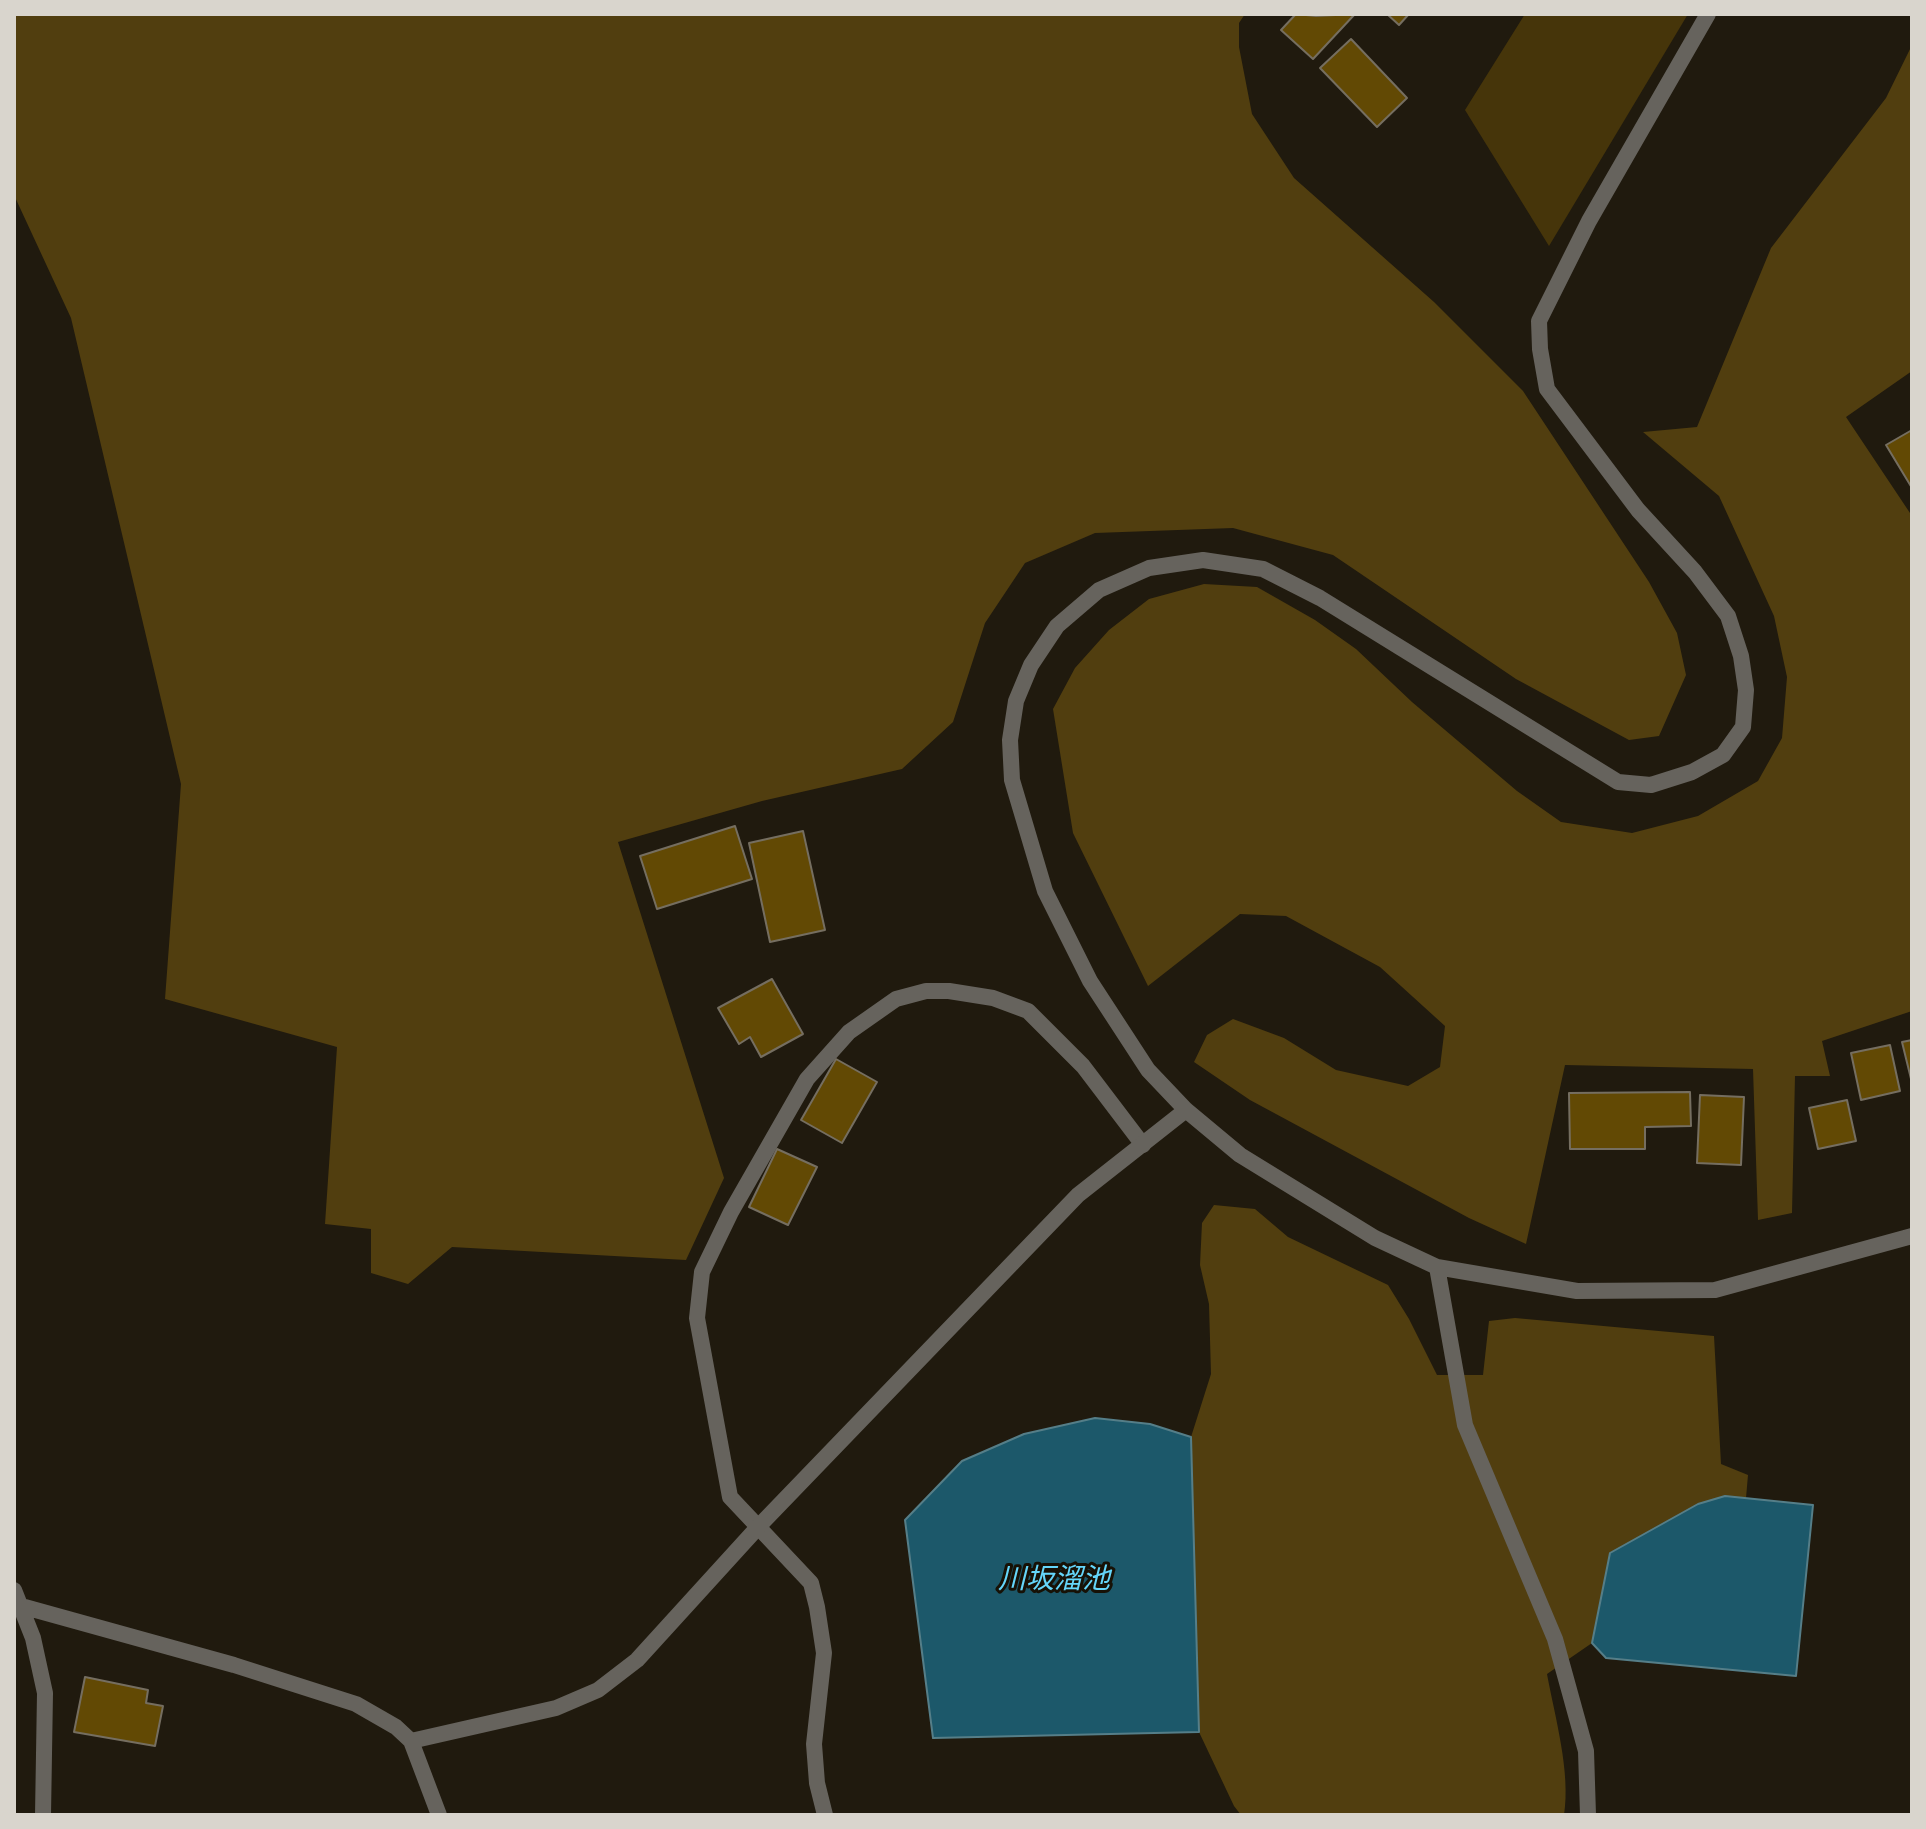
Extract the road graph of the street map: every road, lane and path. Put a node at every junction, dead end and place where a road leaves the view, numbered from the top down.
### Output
1 (1708, 14) edge
2 (1186, 1110) junction
3 (1143, 1145) junction
4 (1912, 1236) edge
5 (1437, 1267) junction
6 (759, 1526) junction
7 (14, 1590) edge
8 (18, 1605) edge
9 (411, 1741) junction
10 (43, 1815) edge
11 (439, 1815) edge
12 (825, 1815) edge
13 (1588, 1815) edge

1 - 2 street
2 - 3 street
2 - 5 street
3 - 6 street
3 - 6 street
4 - 5 street
5 - 13 street
6 - 9 street
6 - 12 street
7 - 8 street
8 - 9 street
8 - 10 street
9 - 11 street

